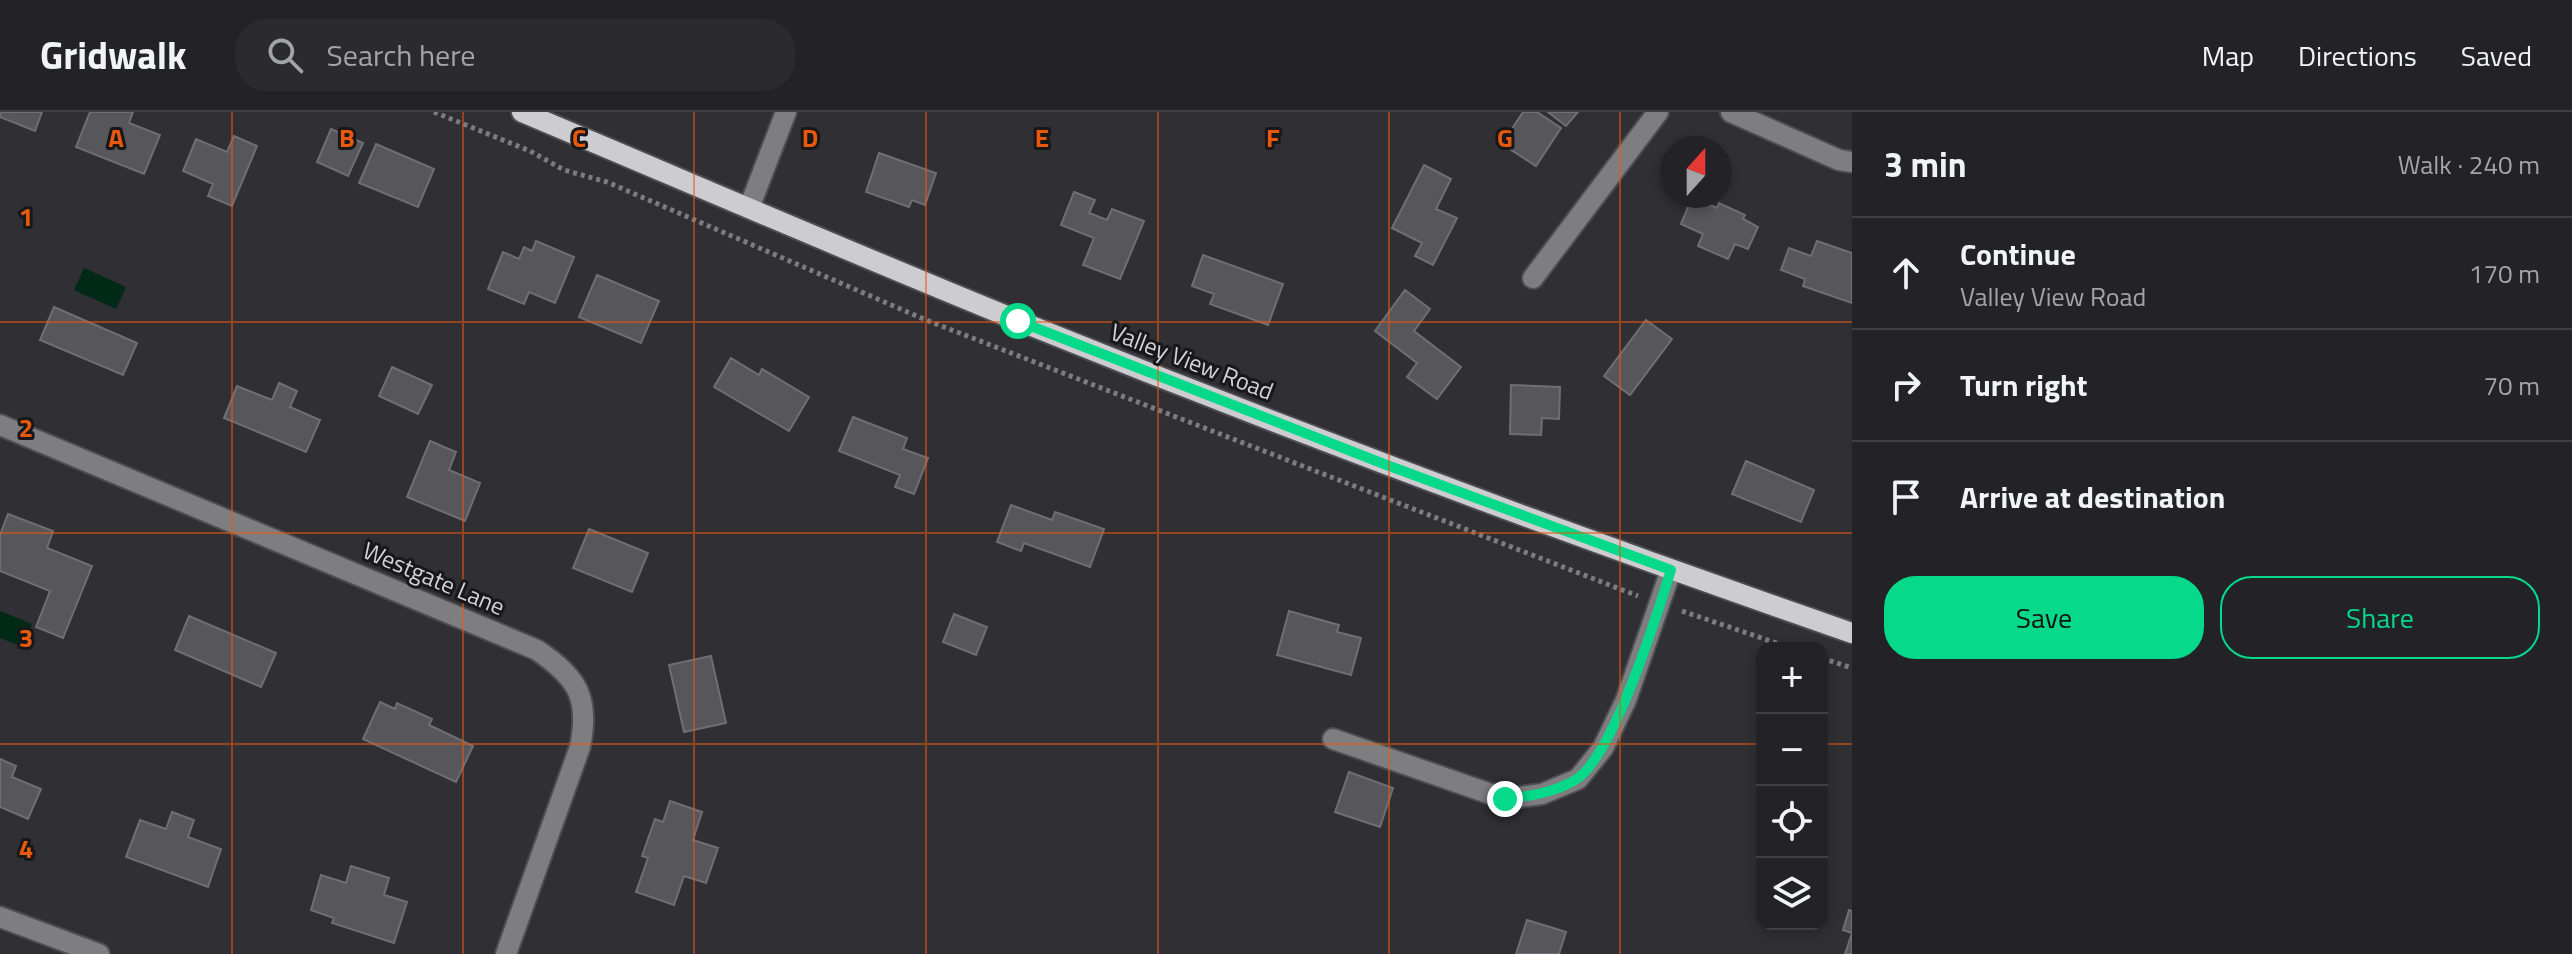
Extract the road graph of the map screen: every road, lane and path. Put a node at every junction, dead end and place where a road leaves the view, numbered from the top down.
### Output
1 (434, 112) edge
2 (522, 112) edge
3 (786, 112) edge
4 (1658, 112) edge
5 (1731, 112) edge
6 (1852, 162) edge
7 (749, 208) junction
8 (1533, 278) dead end
9 (0, 425) edge
10 (1671, 570) junction
11 (1660, 604) junction
12 (1852, 633) edge
13 (1773, 642) edge
14 (1828, 660) edge
15 (1852, 668) edge
16 (1333, 739) dead end
17 (0, 917) edge
18 (99, 954) edge
19 (506, 954) edge

1 - 11 path
2 - 7 main road, Valley View Road
3 - 7 street
4 - 8 street
5 - 6 street
7 - 10 main road, Valley View Road
9 - 19 street, Westgate Lane
10 - 11 street
10 - 12 main road, Valley View Road
11 - 13 path
11 - 16 street
14 - 15 path
17 - 18 street

